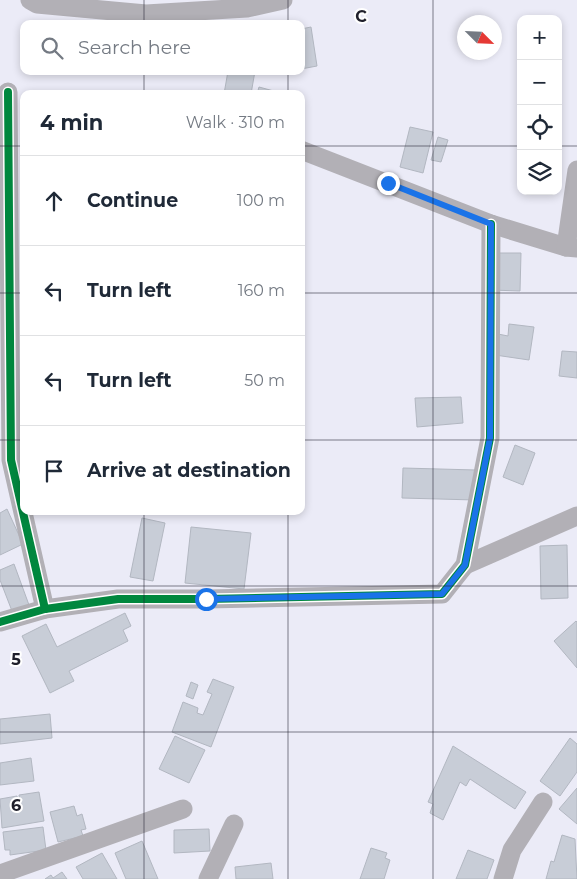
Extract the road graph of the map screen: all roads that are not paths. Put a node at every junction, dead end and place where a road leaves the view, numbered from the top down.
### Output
1 (30, 0) edge
2 (283, 0) edge
3 (11, 92) edge
4 (305, 152) edge
5 (577, 170) edge
6 (491, 224) junction
7 (571, 247) edge
8 (20, 499) edge
9 (24, 515) edge
10 (577, 516) edge
11 (465, 565) junction
12 (45, 609) junction
13 (0, 622) edge
14 (543, 802) dead end
15 (183, 808) dead end
16 (234, 824) dead end
17 (0, 874) edge
18 (208, 879) edge
19 (503, 879) edge

1 - 2 street
3 - 8 street
4 - 6 street
5 - 7 street
6 - 7 street
6 - 11 street
9 - 12 street
10 - 11 street
11 - 12 street
12 - 13 street
14 - 19 street
15 - 17 street
16 - 18 street

